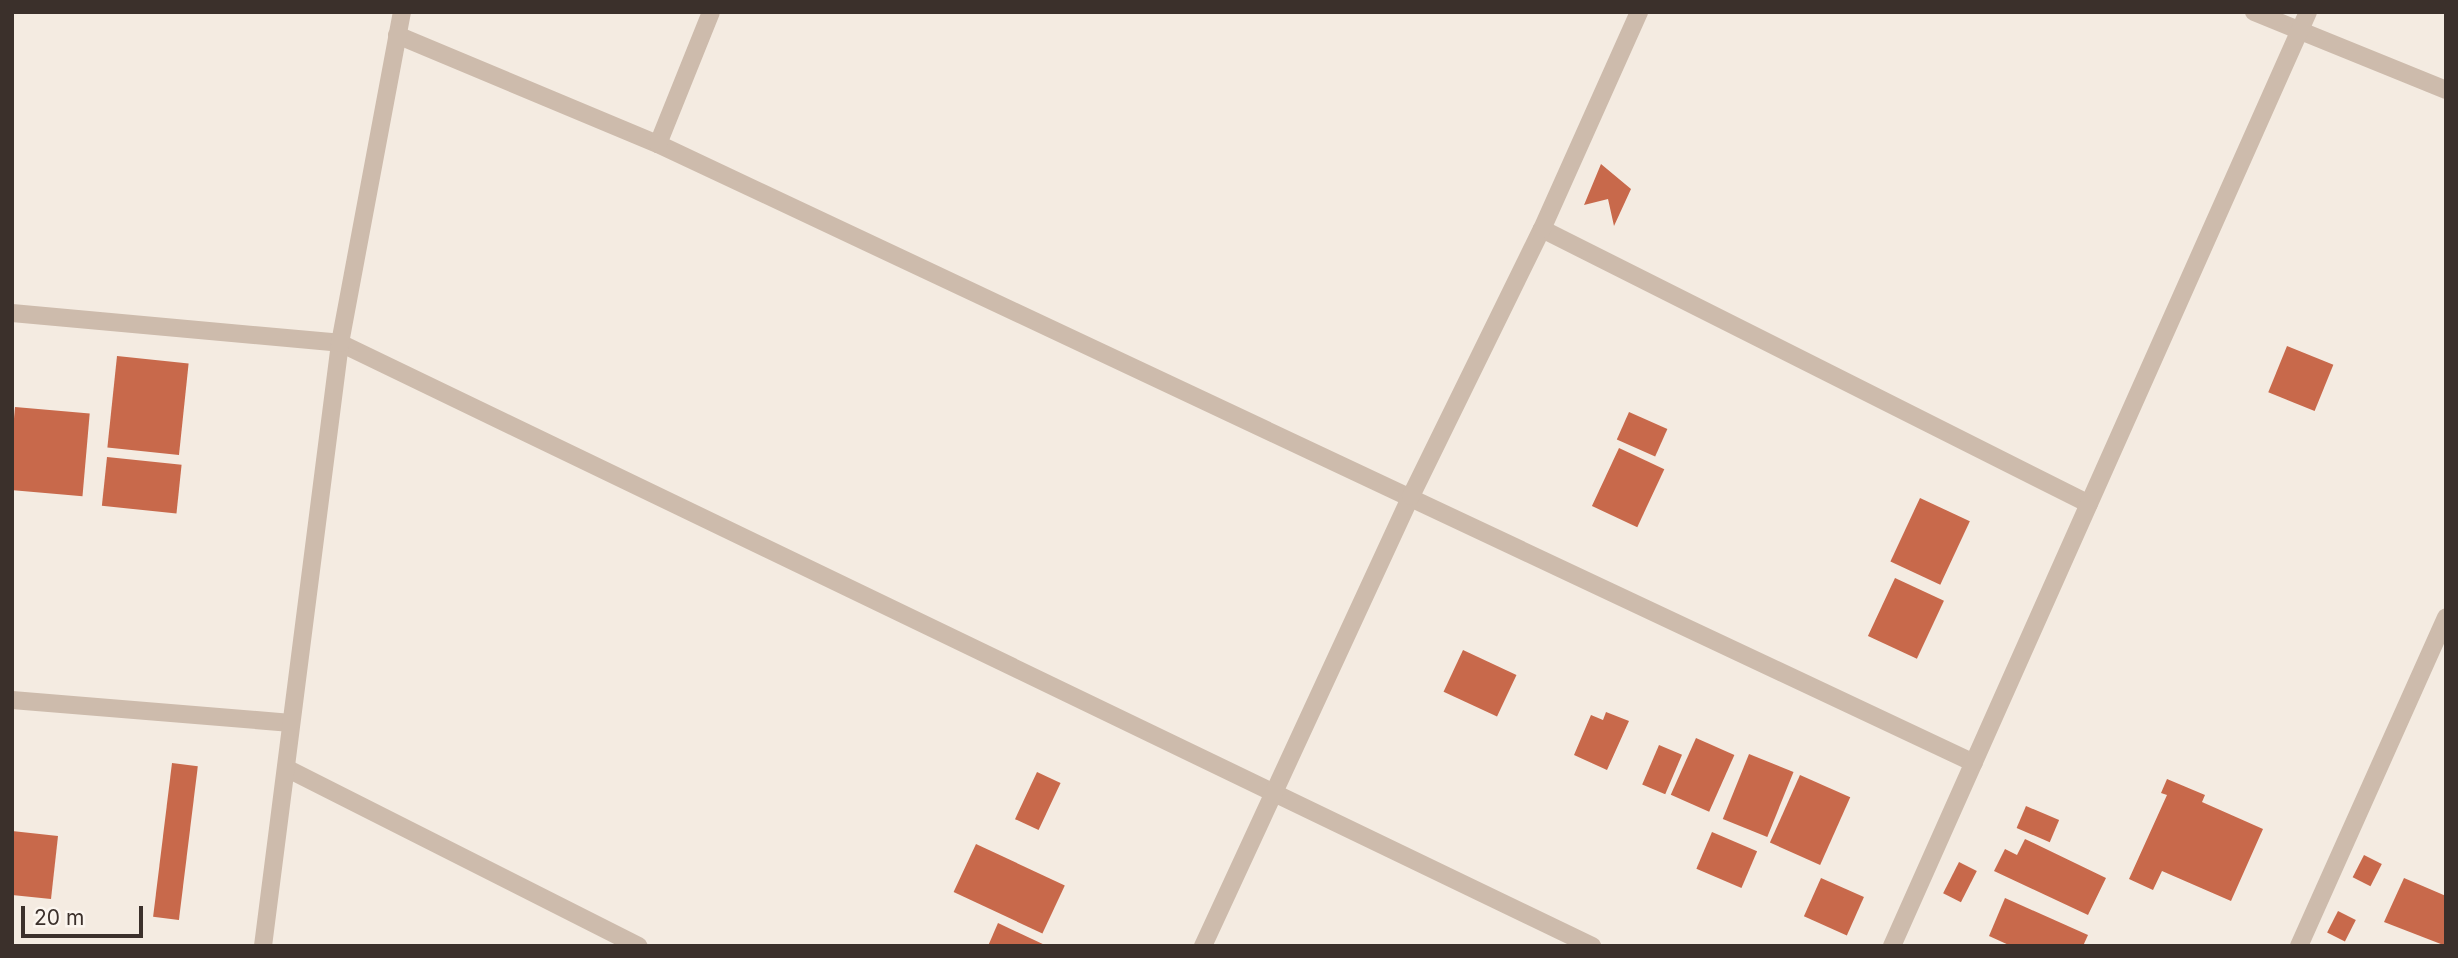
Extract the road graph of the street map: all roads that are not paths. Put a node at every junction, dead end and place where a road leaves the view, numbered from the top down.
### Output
1 (401, 12) edge
2 (711, 12) edge
3 (1639, 12) edge
4 (2255, 12) edge
5 (2308, 12) edge
6 (2300, 31) junction
7 (397, 36) junction
8 (2446, 90) edge
9 (658, 144) junction
10 (1542, 229) junction
11 (12, 313) edge
12 (340, 343) junction
13 (1411, 496) junction
14 (2089, 504) junction
15 (2446, 617) edge
16 (12, 700) edge
17 (291, 723) junction
18 (1974, 763) junction
19 (286, 768) junction
20 (1273, 792) junction
21 (1560, 939) edge
22 (263, 946) edge
23 (639, 946) edge
24 (1203, 946) edge
25 (1592, 946) edge
26 (1892, 946) edge
27 (2299, 946) edge

1 - 7 street
2 - 9 street
3 - 10 street
4 - 6 street
5 - 6 street
6 - 8 street
6 - 14 street
7 - 9 street
7 - 12 street
9 - 13 street
10 - 13 street
10 - 14 street
11 - 12 street
12 - 17 street
12 - 20 street
13 - 18 street
13 - 20 street
14 - 18 street
15 - 27 street
16 - 17 street
17 - 19 street
18 - 26 street
19 - 22 street
19 - 23 street
20 - 21 street
20 - 24 street
21 - 25 street

